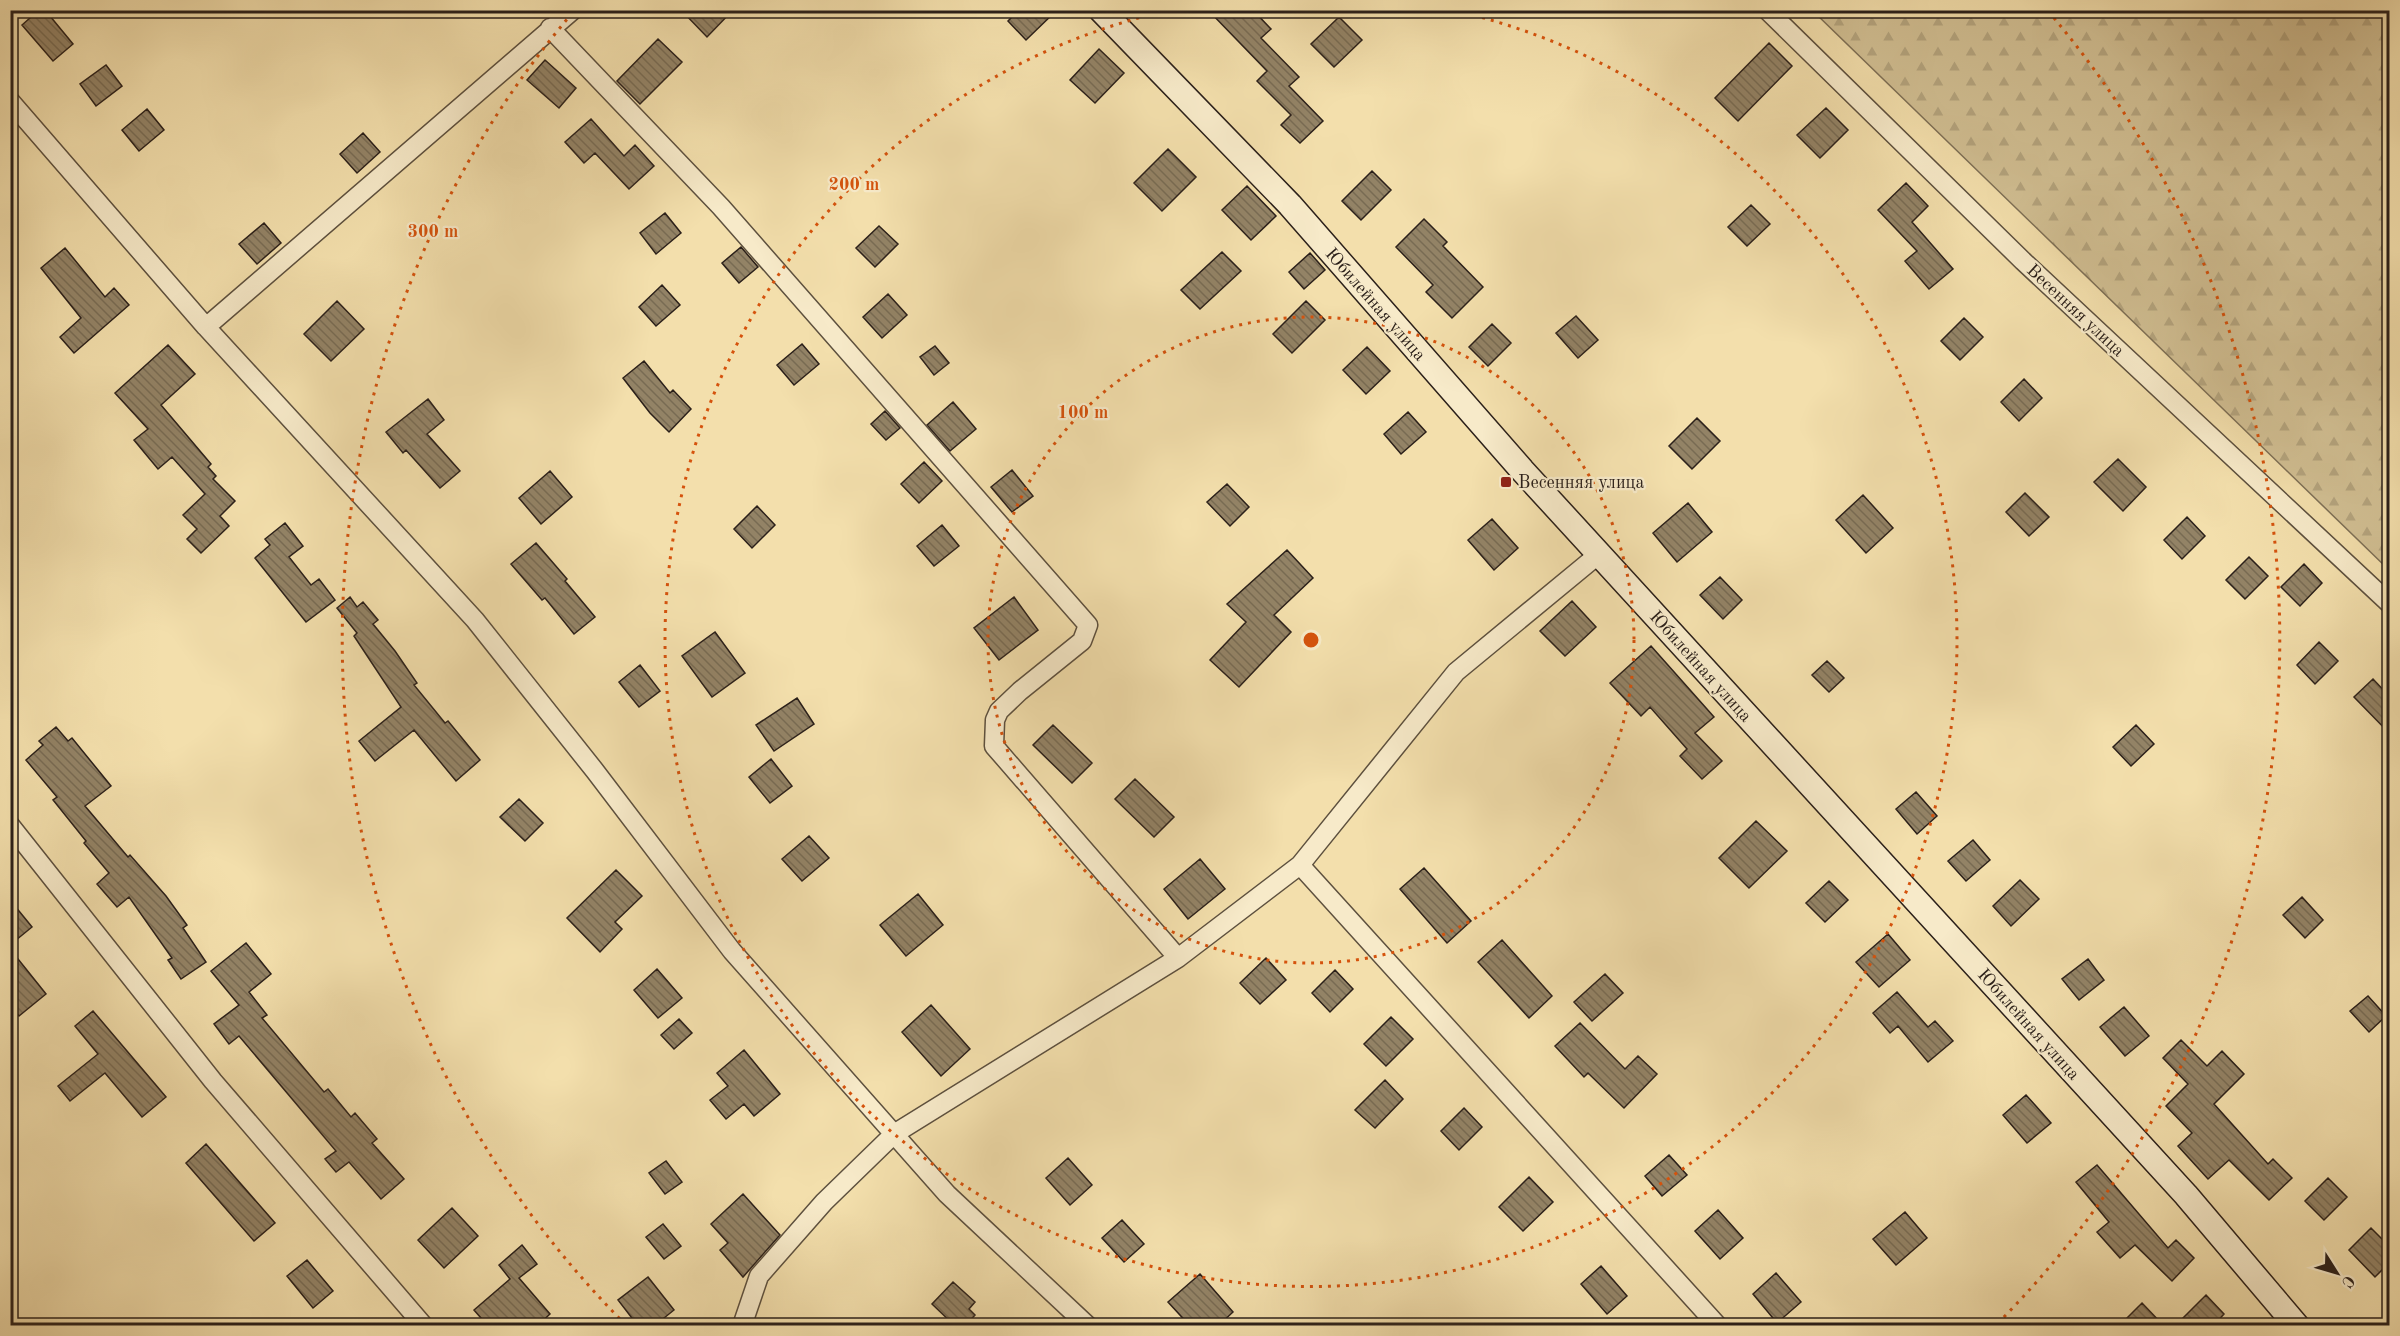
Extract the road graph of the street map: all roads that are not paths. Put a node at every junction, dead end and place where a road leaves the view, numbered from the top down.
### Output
1 (573, 10) edge
2 (1101, 10) edge
3 (1767, 10) edge
4 (550, 28) junction
5 (10, 101) edge
6 (206, 327) junction
7 (1599, 554) junction
8 (2390, 604) edge
9 (10, 825) edge
10 (1300, 865) junction
11 (1178, 958) junction
12 (894, 1134) junction
13 (424, 1326) edge
14 (742, 1326) edge
15 (1088, 1326) edge
16 (1718, 1326) edge
17 (2297, 1326) edge

1 - 4 street
2 - 7 street, Юбилейная улица
3 - 8 street, Весенняя улица
4 - 6 street
4 - 11 street
5 - 6 street
6 - 12 street
7 - 10 street
7 - 17 street, Юбилейная улица
9 - 13 street
10 - 11 street
10 - 16 street
11 - 12 street
12 - 14 street
12 - 15 street

